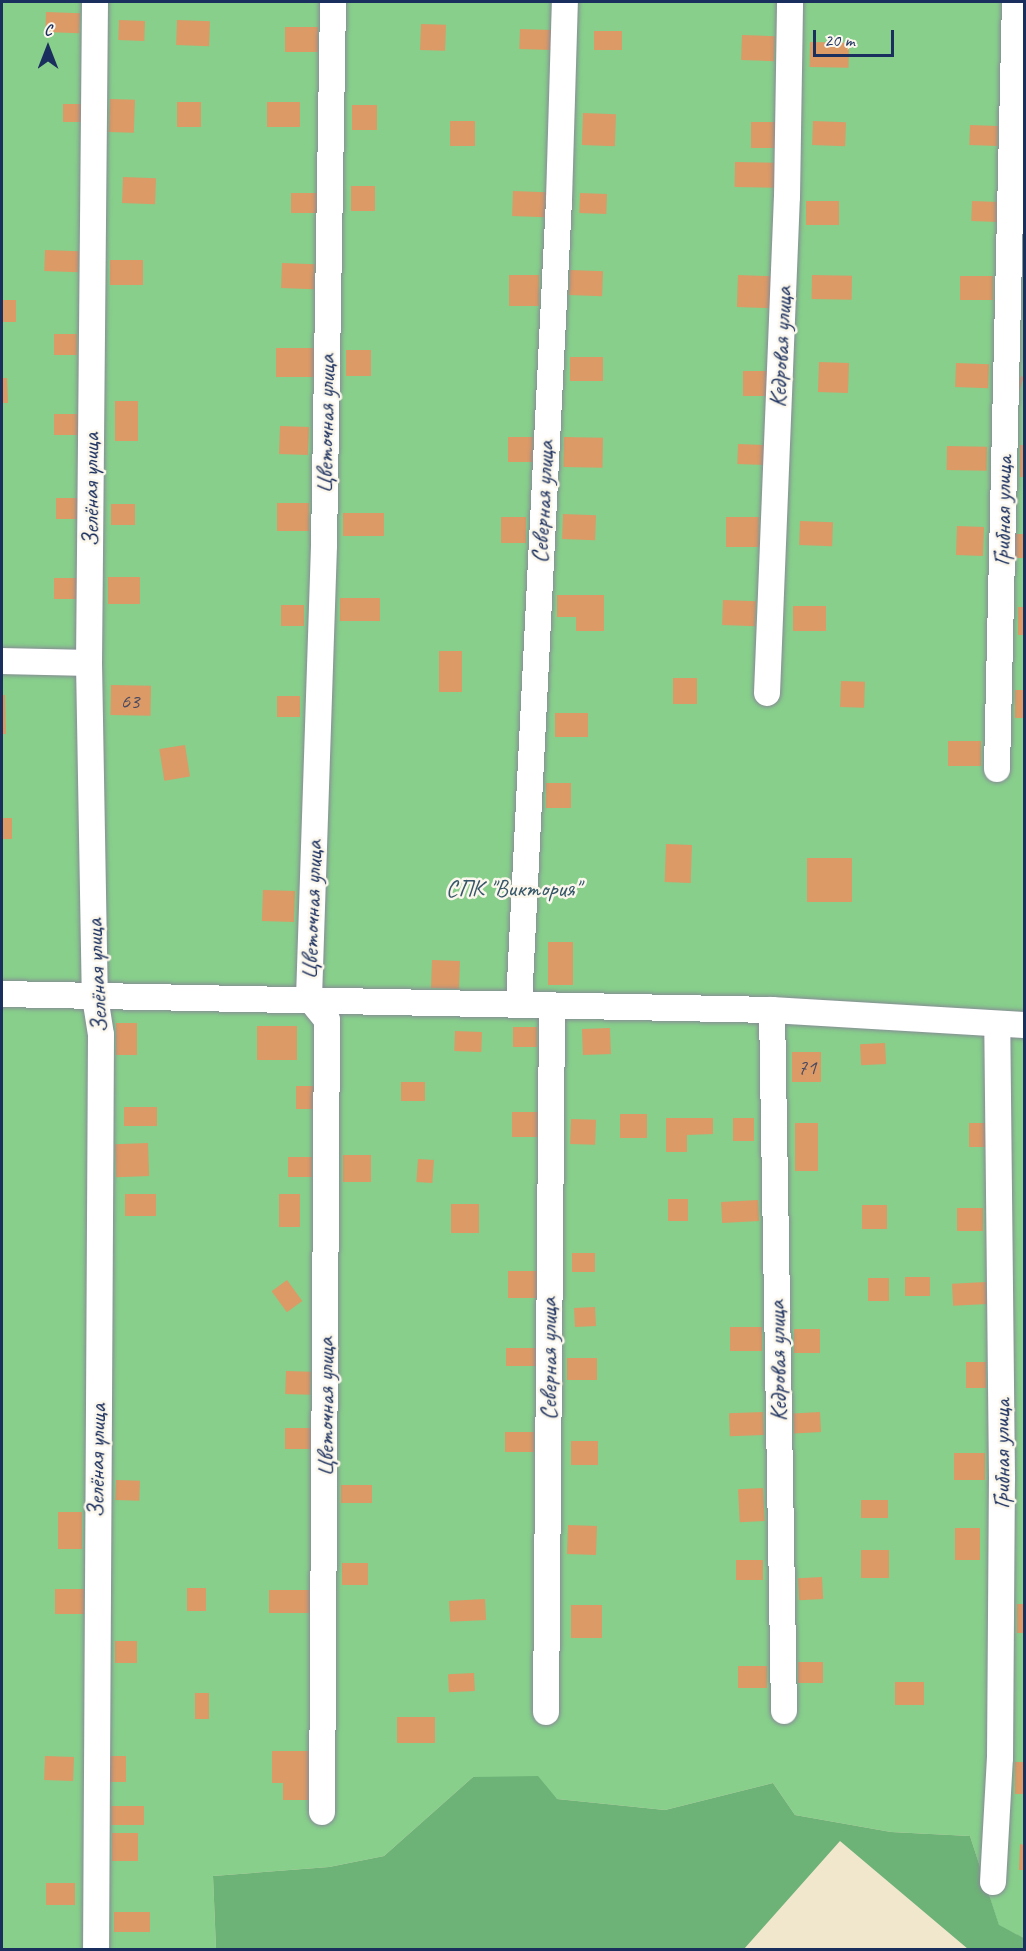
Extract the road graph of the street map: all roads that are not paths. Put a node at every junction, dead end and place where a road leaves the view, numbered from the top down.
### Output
1 (95, 2) edge
2 (333, 2) edge
3 (565, 2) edge
4 (790, 2) edge
5 (1016, 2) edge
6 (2, 661) edge
7 (89, 663) junction
8 (767, 693) dead end
9 (997, 769) dead end
10 (2, 994) edge
11 (95, 997) junction
12 (309, 998) junction
13 (519, 1003) junction
14 (552, 1006) junction
15 (772, 1010) junction
16 (997, 1025) junction
17 (1024, 1025) edge
18 (784, 1711) dead end
19 (546, 1712) dead end
20 (322, 1812) dead end
21 (993, 1882) dead end
22 (96, 1950) edge

1 - 7 street, Зелёная улица
2 - 12 street, Цветочная улица
3 - 13 street, Северная улица
4 - 8 street, Кедровая улица
5 - 9 street, Грибная улица
6 - 7 street
7 - 11 street, Зелёная улица
10 - 11 street
11 - 12 street
11 - 22 street, Зелёная улица
12 - 13 street
12 - 20 street, Цветочная улица
13 - 14 street
14 - 15 street
14 - 19 street, Северная улица
15 - 16 street
15 - 18 street, Кедровая улица
16 - 17 street
16 - 21 street, Грибная улица

